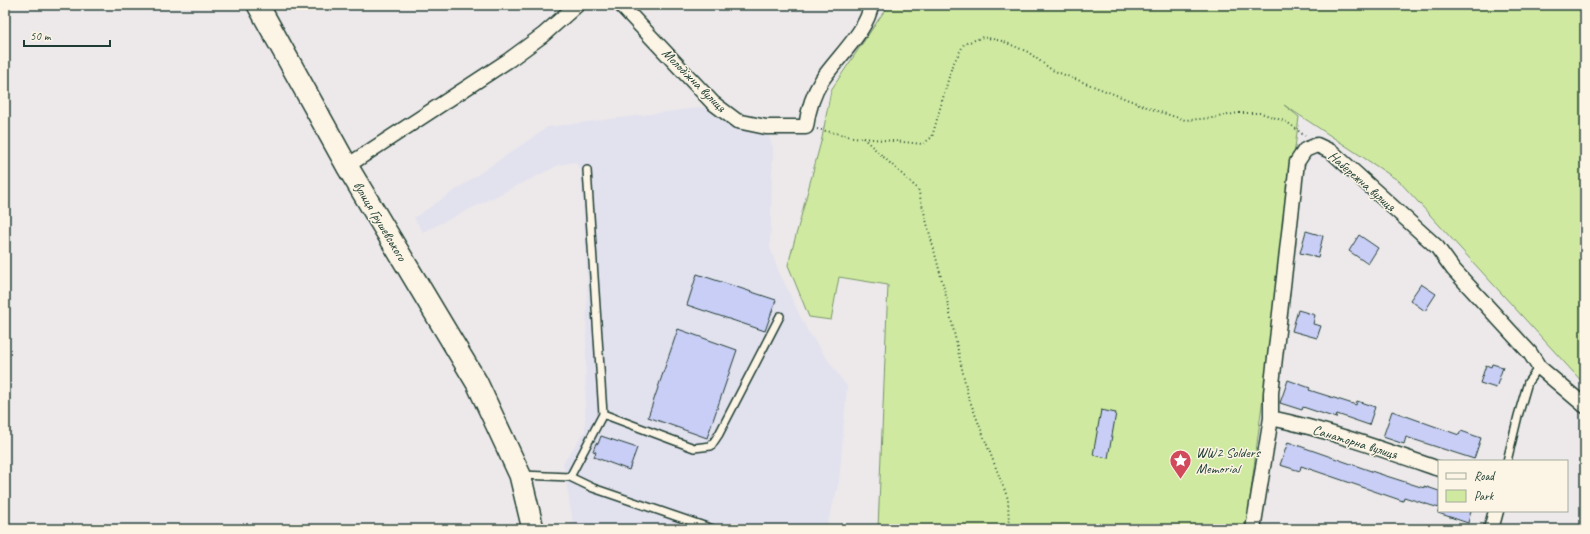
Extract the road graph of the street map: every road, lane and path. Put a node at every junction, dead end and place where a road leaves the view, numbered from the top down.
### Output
1 (258, 5) edge
2 (577, 5) edge
3 (621, 5) edge
4 (872, 5) edge
5 (806, 126) junction
6 (863, 138) junction
7 (1317, 145) junction
8 (347, 166) junction
9 (587, 170) dead end
10 (780, 316) dead end
11 (1539, 367) junction
12 (1585, 406) edge
13 (603, 414) junction
14 (1271, 418) junction
15 (1507, 460) edge
16 (1438, 469) edge
17 (520, 475) junction
18 (570, 477) junction
19 (1496, 512) edge
20 (533, 529) edge
21 (713, 529) edge
22 (1008, 529) edge
23 (1253, 529) edge
24 (1491, 529) edge

1 - 8 main road
2 - 8 street, вулиця Грушевського
3 - 5 street, Молодіжна вулиця
4 - 5 street
5 - 6 path
6 - 7 path
6 - 22 path
7 - 11 street, Набережна вулиця
7 - 14 street, Набережна вулиця
8 - 17 main road, вулиця Грушевського
9 - 13 lane
10 - 13 lane
11 - 12 street, Набережна вулиця
11 - 15 lane
13 - 18 lane
14 - 16 street, Санаторна вулиця
14 - 23 street, Набережна вулиця
17 - 18 lane
17 - 20 main road, вулиця Грушевського
18 - 21 lane
19 - 24 street

